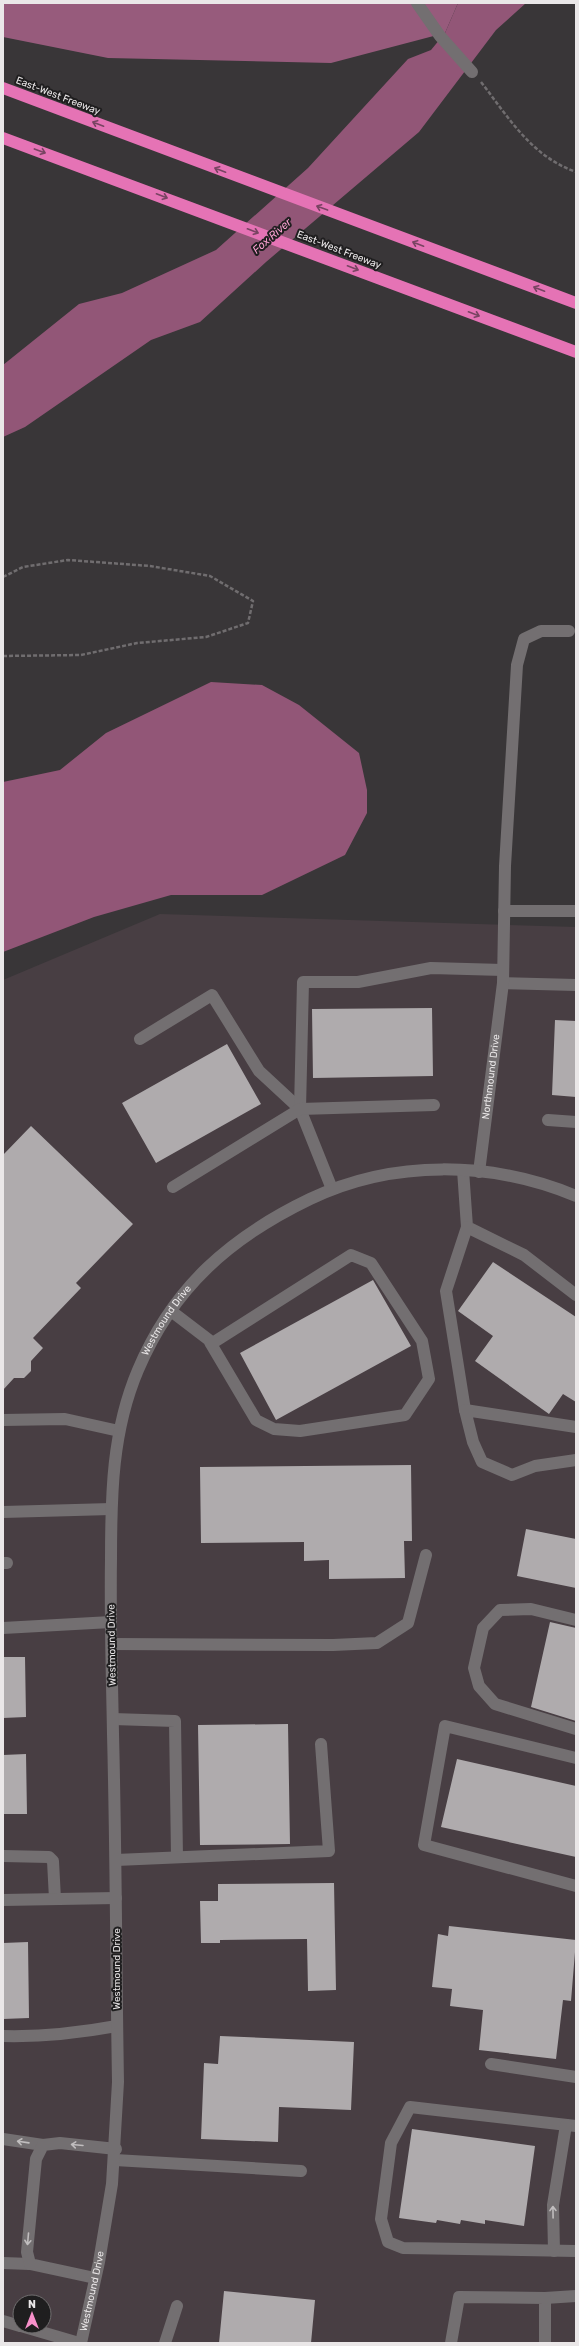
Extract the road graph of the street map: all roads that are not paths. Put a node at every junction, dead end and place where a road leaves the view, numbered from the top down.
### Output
1 (417, 3) edge
2 (472, 72) road end
3 (3, 88) edge
4 (3, 138) edge
5 (576, 303) edge
6 (576, 352) edge
7 (569, 631) dead end
8 (504, 911) junction
9 (576, 912) edge
10 (503, 970) junction
11 (503, 983) junction
12 (576, 985) edge
13 (140, 1039) dead end
14 (434, 1105) dead end
15 (300, 1109) junction
16 (548, 1120) dead end
17 (576, 1122) edge
18 (463, 1170) junction
19 (479, 1172) junction
20 (173, 1187) dead end
21 (332, 1189) junction
22 (576, 1196) edge
23 (467, 1227) junction
24 (576, 1295) edge
25 (171, 1311) junction
26 (211, 1344) junction
27 (465, 1410) junction
28 (3, 1420) edge
29 (576, 1427) edge
30 (119, 1431) junction
31 (576, 1460) edge
32 (111, 1509) junction
33 (3, 1512) edge
34 (426, 1555) dead end
35 (576, 1620) edge
36 (111, 1622) junction
37 (3, 1628) edge
38 (112, 1644) junction
39 (113, 1719) junction
40 (576, 1729) edge
41 (321, 1744) dead end
42 (576, 1758) edge
43 (3, 1856) edge
44 (177, 1857) junction
45 (116, 1860) junction
46 (576, 1886) edge
47 (116, 1898) junction
48 (55, 1899) junction
49 (3, 1900) edge
50 (117, 2026) junction
51 (3, 2036) edge
52 (491, 2064) dead end
53 (576, 2077) edge
54 (571, 2125) edge
55 (3, 2139) edge
56 (43, 2145) junction
57 (115, 2154) junction
58 (301, 2171) dead end
59 (554, 2251) junction
60 (576, 2251) edge
61 (3, 2263) edge
62 (30, 2264) junction
63 (95, 2278) junction
64 (576, 2296) edge
65 (545, 2298) junction
66 (177, 2306) dead end
67 (48, 2334) edge
68 (80, 2343) edge
69 (165, 2343) edge
70 (450, 2343) edge
71 (545, 2343) edge

1 - 2 street
5 -> 3 highway, East-West Freeway
4 -> 6 highway, East-West Freeway
7 - 8 street, Northmound Drive
8 - 9 street
8 - 10 street, Northmound Drive
10 - 11 street, Northmound Drive
10 - 15 street
11 - 12 street
11 - 19 street, Northmound Drive
13 - 15 street
14 - 15 street
15 - 20 street
15 - 21 street
16 - 17 street
18 - 19 street, Westmound Drive
18 - 21 street, Westmound Drive
18 - 23 street
19 - 22 street, Westmound Drive
21 - 25 street, Westmound Drive
23 - 24 street
23 - 27 street
25 - 26 street
25 - 30 street, Westmound Drive
26 - 26 street
27 - 29 street
27 - 31 street
28 - 30 street
30 - 32 street, Westmound Drive
32 - 33 street
32 - 36 street, Westmound Drive
34 - 38 street
35 - 40 street
36 - 37 street
36 - 38 street, Westmound Drive
38 - 39 street, Westmound Drive
39 - 44 street
39 - 45 street, Westmound Drive
41 - 44 street
42 - 46 street
43 - 48 street
44 - 45 street
45 - 47 street, Westmound Drive
47 - 48 street
47 - 50 street, Westmound Drive
48 - 49 street
50 - 51 street
50 - 57 street, Westmound Drive
52 - 53 street
59 -> 54 street
54 - 59 street
56 -> 55 street
57 -> 56 street
56 -> 62 street
57 - 58 street
57 - 63 street, Westmound Drive
59 - 60 street
61 - 62 street
62 - 63 street
63 - 68 street, Westmound Drive
64 - 65 street
65 - 70 street
65 - 71 street
66 - 69 street
67 - 68 street

